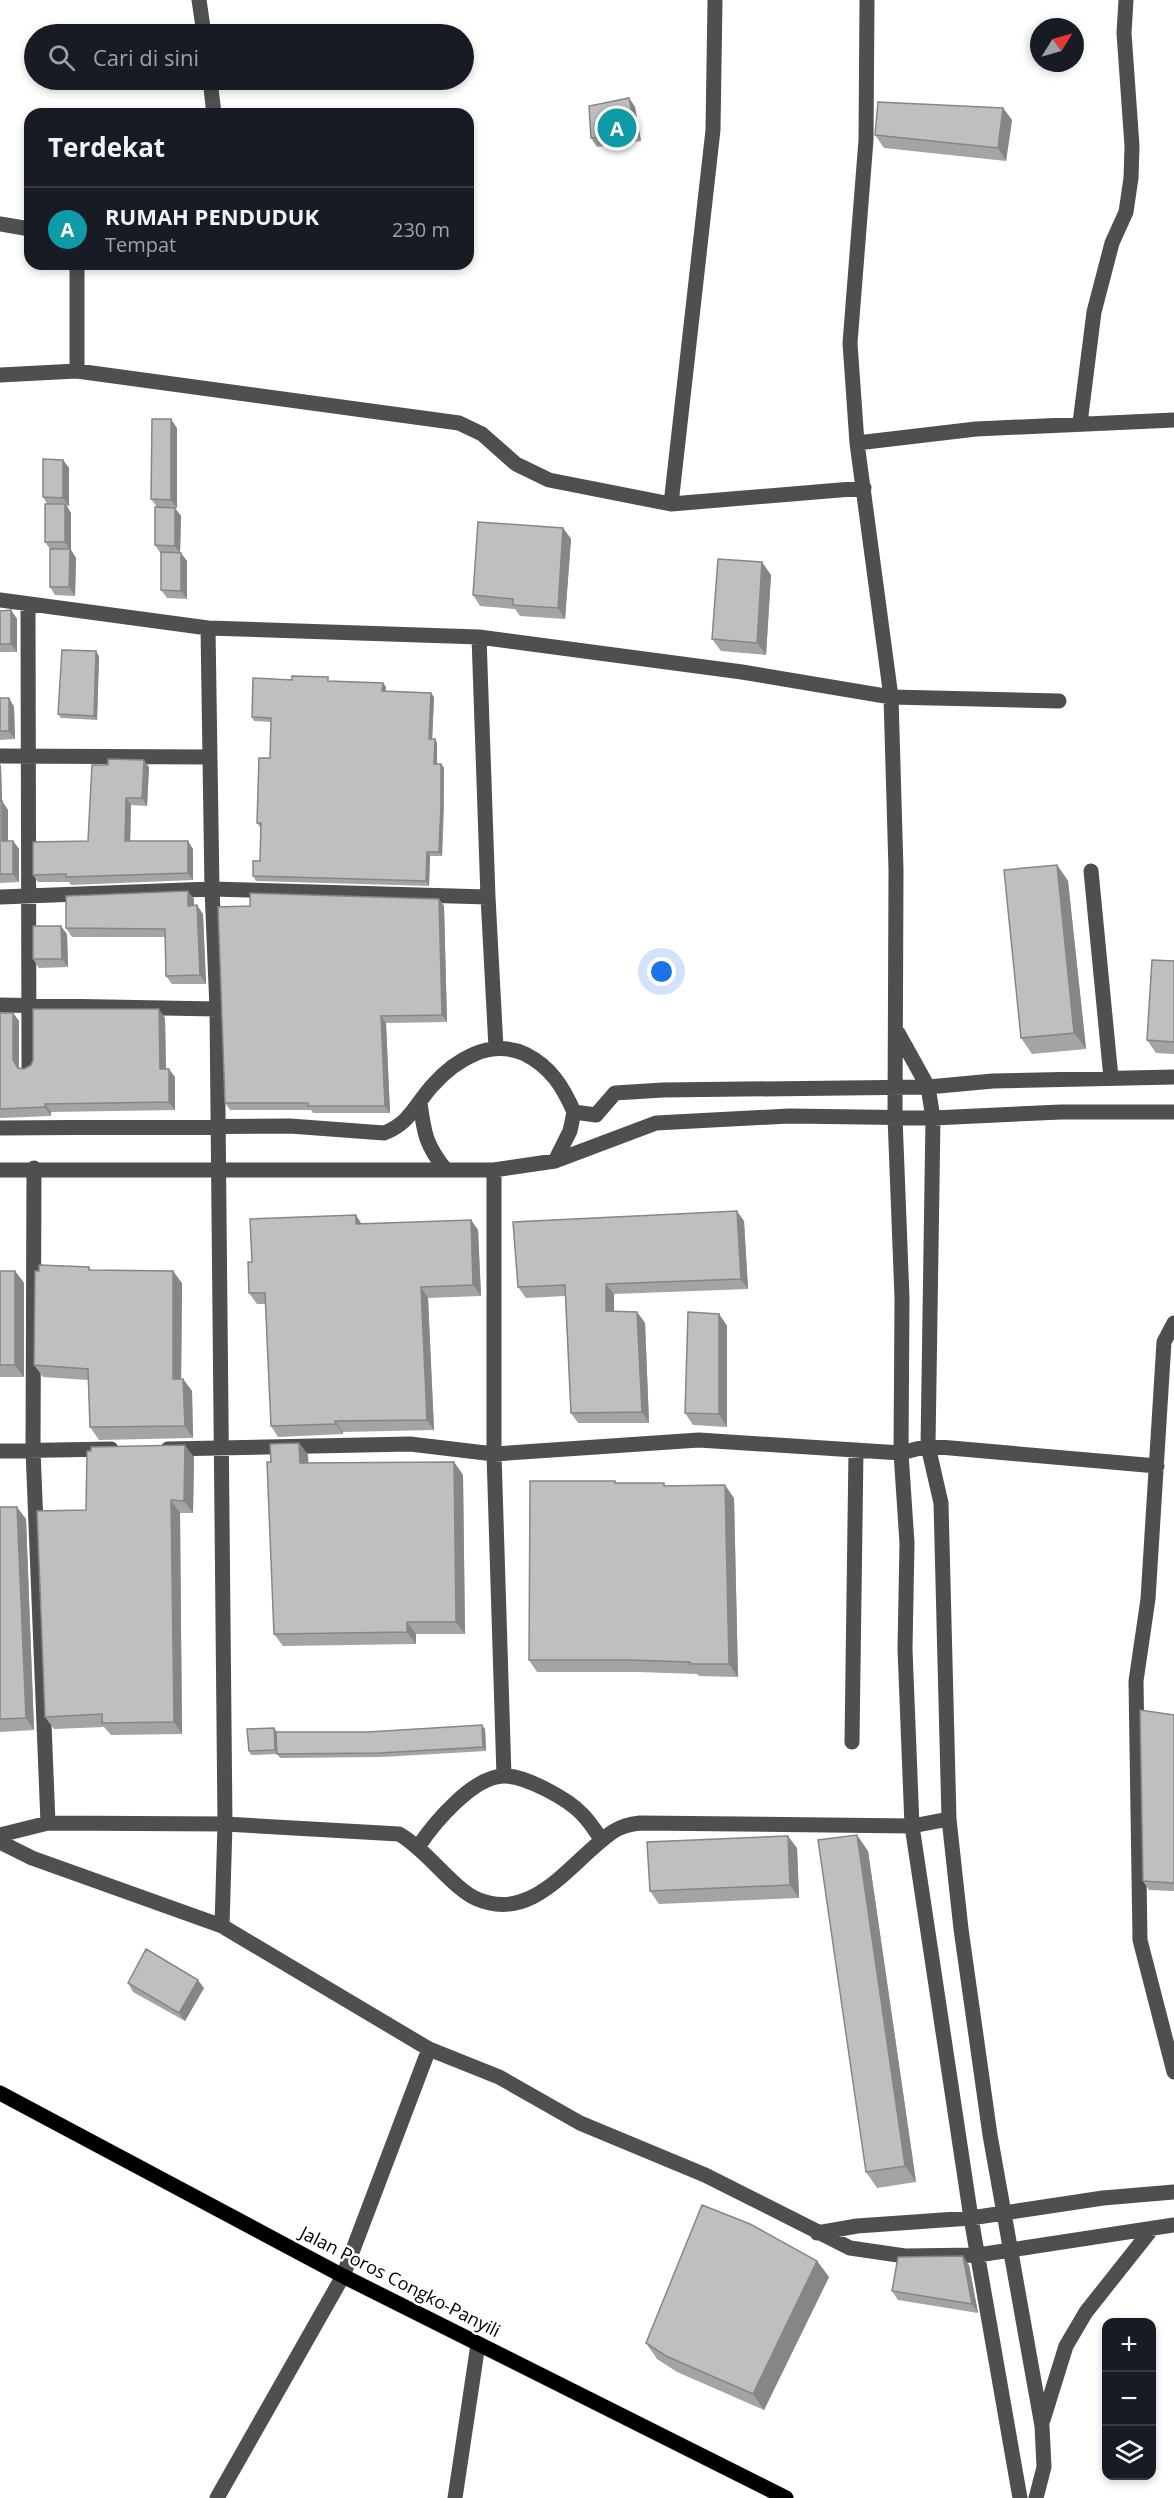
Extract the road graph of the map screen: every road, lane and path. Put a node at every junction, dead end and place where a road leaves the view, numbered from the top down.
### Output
1 (200, 0) edge
2 (715, 0) edge
3 (867, 0) edge
4 (1126, 0) edge
5 (203, 24) edge
6 (211, 90) edge
7 (213, 108) edge
8 (0, 224) edge
9 (24, 228) edge
10 (77, 270) edge
11 (77, 371) junction
12 (0, 375) edge
13 (1174, 420) edge
14 (1080, 423) junction
15 (857, 443) junction
16 (864, 488) junction
17 (671, 504) junction
18 (0, 600) edge
19 (28, 605) junction
20 (208, 628) junction
21 (479, 637) junction
22 (891, 697) junction
23 (1059, 701) dead end
24 (0, 756) edge
25 (28, 757) junction
26 (210, 757) junction
27 (1091, 871) dead end
28 (212, 889) junction
29 (0, 897) edge
30 (28, 897) junction
31 (488, 897) junction
32 (0, 1005) edge
33 (28, 1005) junction
34 (217, 1009) junction
35 (896, 1031) junction
36 (496, 1048) junction
37 (29, 1068) edge
38 (1174, 1077) edge
39 (1112, 1078) junction
40 (897, 1088) junction
41 (928, 1088) junction
42 (420, 1103) junction
43 (574, 1112) junction
44 (1174, 1112) edge
45 (895, 1117) junction
46 (933, 1118) junction
47 (0, 1128) edge
48 (216, 1128) junction
49 (555, 1161) junction
50 (34, 1168) junction
51 (217, 1168) junction
52 (0, 1170) edge
53 (446, 1170) junction
54 (494, 1170) junction
55 (1174, 1323) edge
56 (928, 1446) junction
57 (221, 1448) junction
58 (127, 1449) edge
59 (151, 1449) edge
60 (33, 1450) junction
61 (856, 1450) junction
62 (0, 1451) edge
63 (901, 1453) junction
64 (494, 1454) junction
65 (1157, 1466) junction
66 (852, 1742) dead end
67 (504, 1776) junction
68 (949, 1820) junction
69 (48, 1823) junction
70 (225, 1824) junction
71 (912, 1826) junction
72 (0, 1835) edge
73 (602, 1840) junction
74 (0, 1842) edge
75 (418, 1847) junction
76 (222, 1926) junction
77 (429, 2049) junction
78 (1174, 2072) edge
79 (0, 2093) edge
80 (1174, 2192) edge
81 (1002, 2212) junction
82 (971, 2218) junction
83 (1174, 2225) edge
84 (1151, 2230) junction
85 (817, 2233) junction
86 (1012, 2251) junction
87 (978, 2255) junction
88 (343, 2276) junction
89 (478, 2344) junction
90 (1042, 2426) junction
91 (217, 2498) edge
92 (455, 2498) edge
93 (786, 2498) edge
94 (1020, 2498) edge
95 (1036, 2498) edge

1 - 5 street
2 - 17 street
3 - 15 street
4 - 14 street
6 - 7 street
8 - 9 street
10 - 11 street
11 - 12 street
11 - 17 street
13 - 14 street
14 - 15 street
15 - 16 street
16 - 17 street
16 - 22 street
18 - 19 street
19 - 20 street
19 - 25 street
20 - 21 street
20 - 26 street
21 - 22 street
21 - 31 street
22 - 23 street
22 - 35 street
24 - 25 street
25 - 26 street
25 - 30 street
26 - 28 street
27 - 39 street
28 - 30 street
28 - 31 street
28 - 34 street
29 - 30 street
30 - 33 street
31 - 36 street
32 - 33 street
33 - 34 street
33 - 37 street
34 - 48 street
35 - 40 street
35 - 41 street
36 - 42 street
36 - 43 street
38 - 39 street
39 - 41 street
40 - 41 street
40 - 43 street
40 - 45 street
41 - 46 street
42 - 48 street
42 - 53 street
43 - 49 street
44 - 46 street
45 - 46 street
45 - 49 street
45 - 63 street
46 - 56 street
47 - 48 street
48 - 51 street
49 - 54 street
50 - 51 street
50 - 52 street
50 - 60 street
51 - 53 street
51 - 57 street
53 - 54 street
54 - 64 street
55 - 65 street
56 - 63 street
56 - 65 street
56 - 68 street
57 - 59 street
57 - 64 street
57 - 70 street
58 - 60 street
60 - 62 street
60 - 69 street
61 - 63 street
61 - 64 street
61 - 66 street
63 - 71 street
64 - 67 street
65 - 78 street
67 - 73 street
67 - 75 street
68 - 71 street
68 - 81 street
69 - 70 street
69 - 72 street
70 - 75 street
70 - 76 street
71 - 73 street
71 - 82 street
73 - 75 street
74 - 76 street
76 - 77 street
77 - 85 street
77 - 88 street
79 - 88 main road, Jalan Poros Congko-Panyili
80 - 81 street
81 - 82 street
81 - 86 street
82 - 85 street
82 - 87 street
83 - 84 street
84 - 86 street
84 - 90 street
85 - 87 street
86 - 87 street
86 - 90 street
87 - 94 street
88 - 89 main road, Jalan Poros Congko-Panyili
88 - 91 street
89 - 92 street
89 - 93 main road, Jalan Poros Congko-Panyili
90 - 95 street

